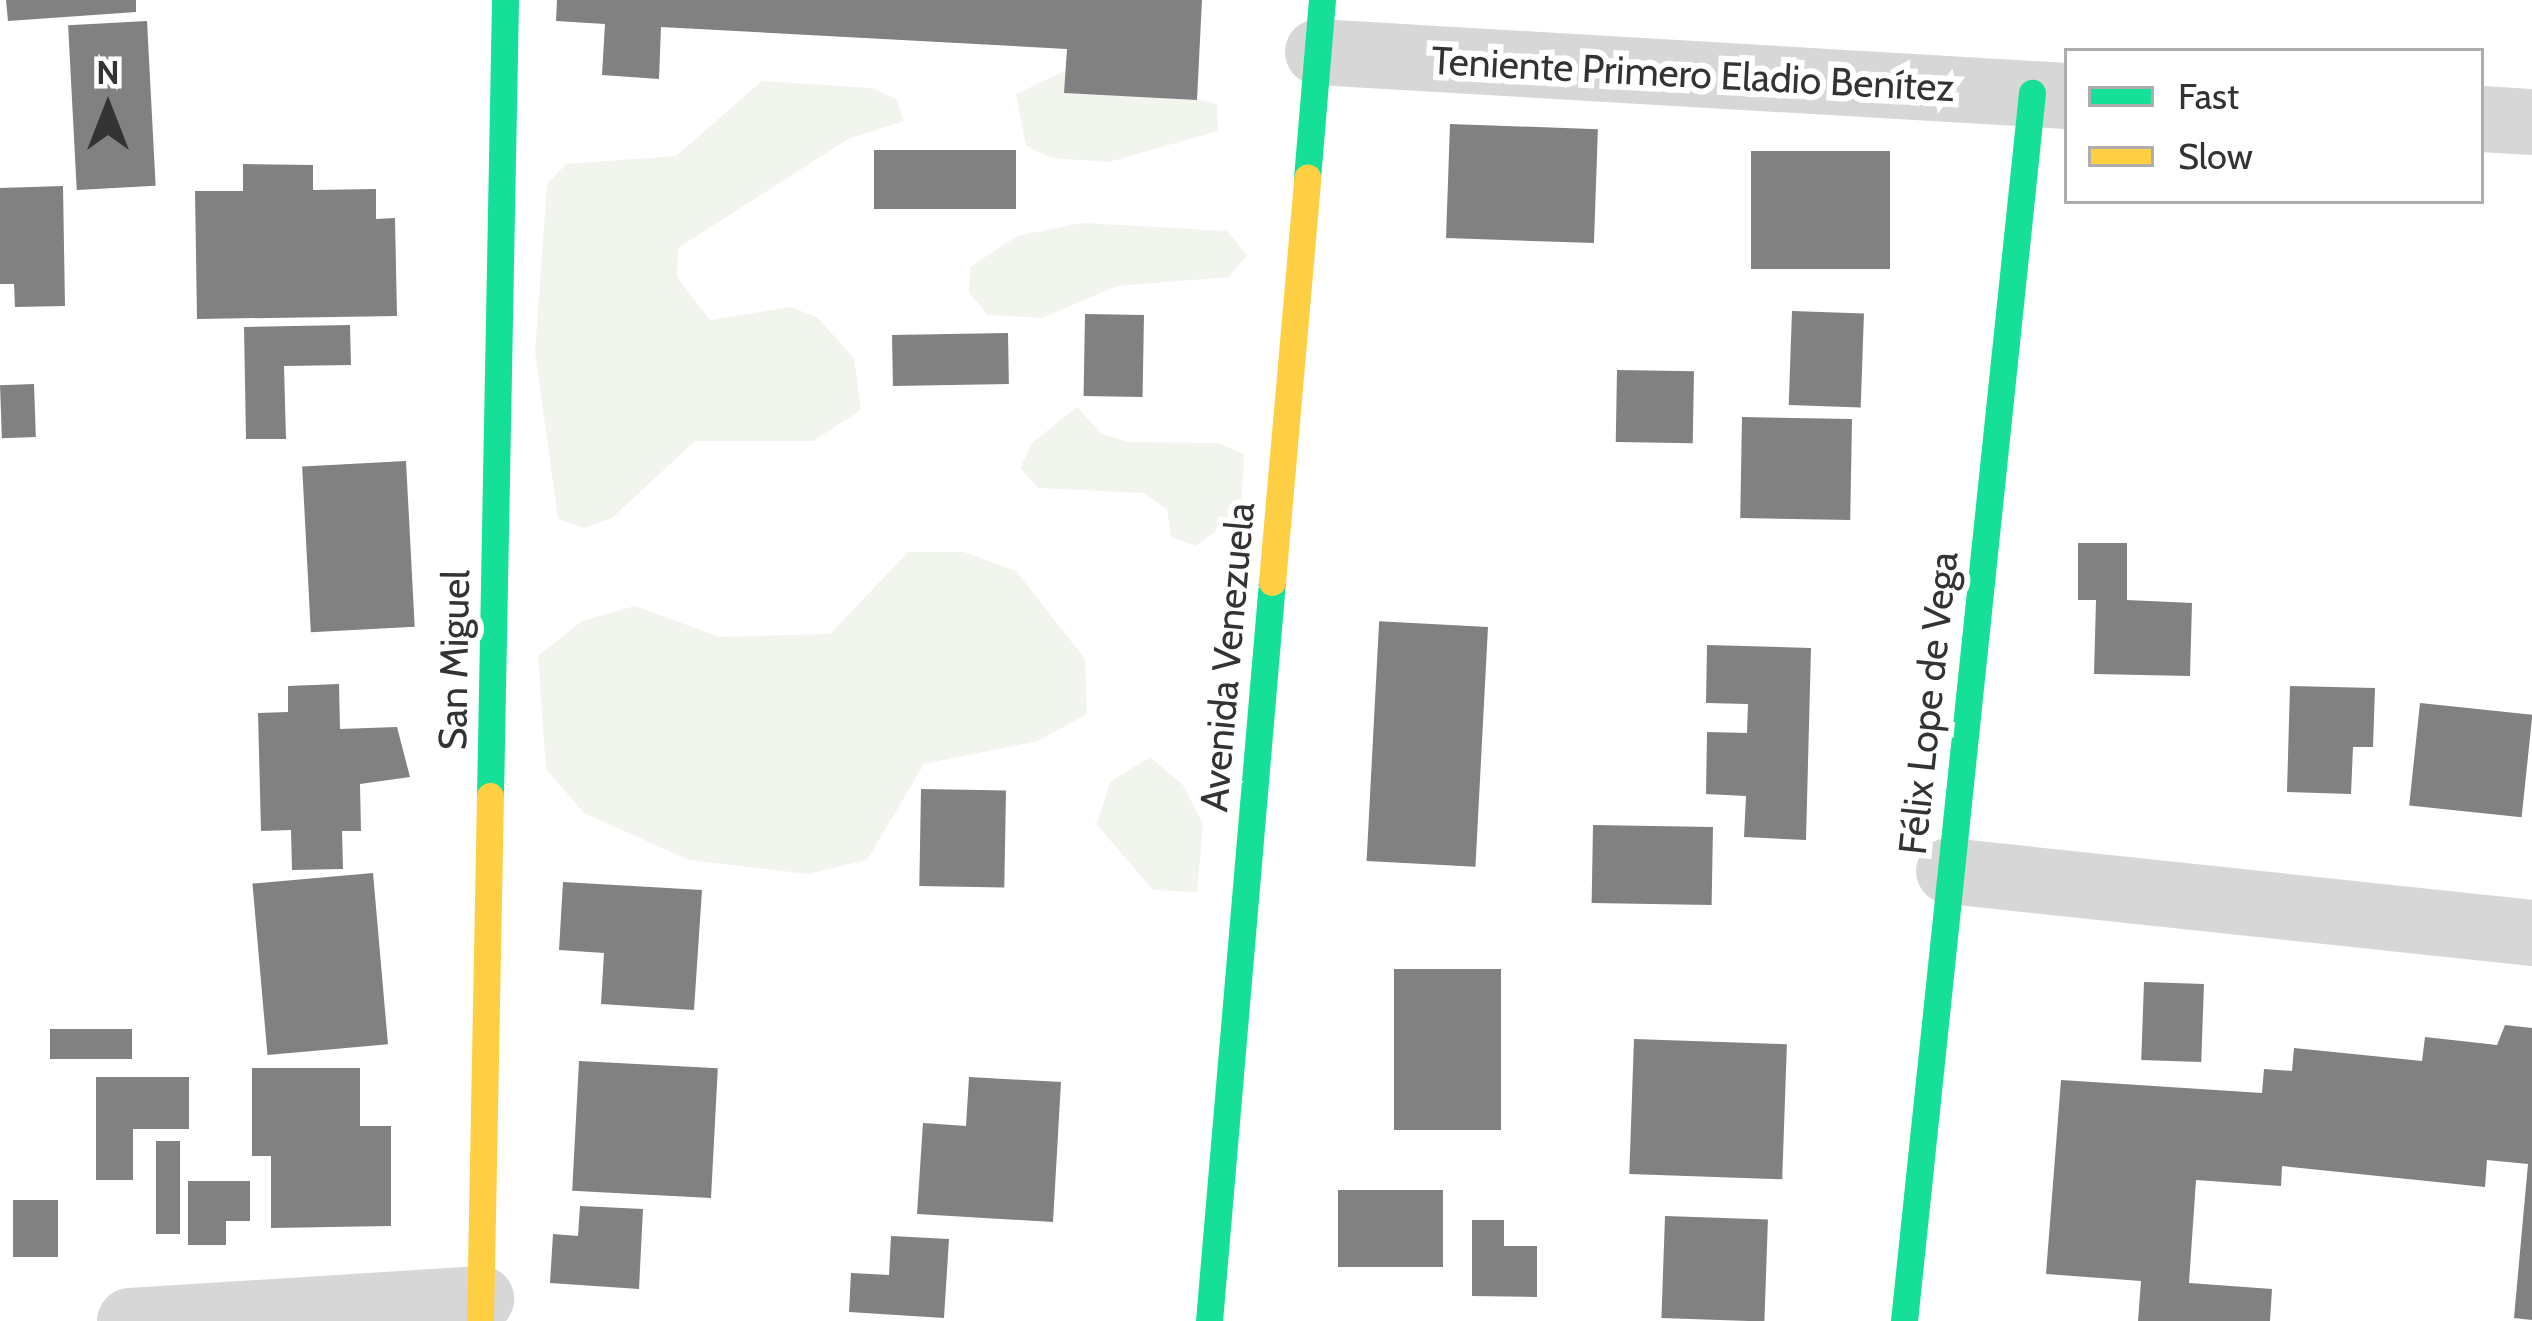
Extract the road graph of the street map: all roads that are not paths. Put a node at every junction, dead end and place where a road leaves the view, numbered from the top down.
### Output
1 (505, 0) edge
2 (1320, 26) edge
3 (2049, 94) edge
4 (2484, 119) edge
5 (2532, 122) edge
6 (1949, 872) junction
7 (2532, 933) edge
8 (481, 1310) edge
9 (130, 1321) edge
10 (1209, 1321) edge
11 (1904, 1321) edge

1 - 8 street, San Miguel
2 - 3 street, Teniente Primero Eladio Benítez
2 - 10 street, Avenida Venezuela
3 - 6 street, Félix Lope de Vega
4 - 5 street
6 - 7 street
6 - 11 street, Félix Lope de Vega
8 - 9 street

